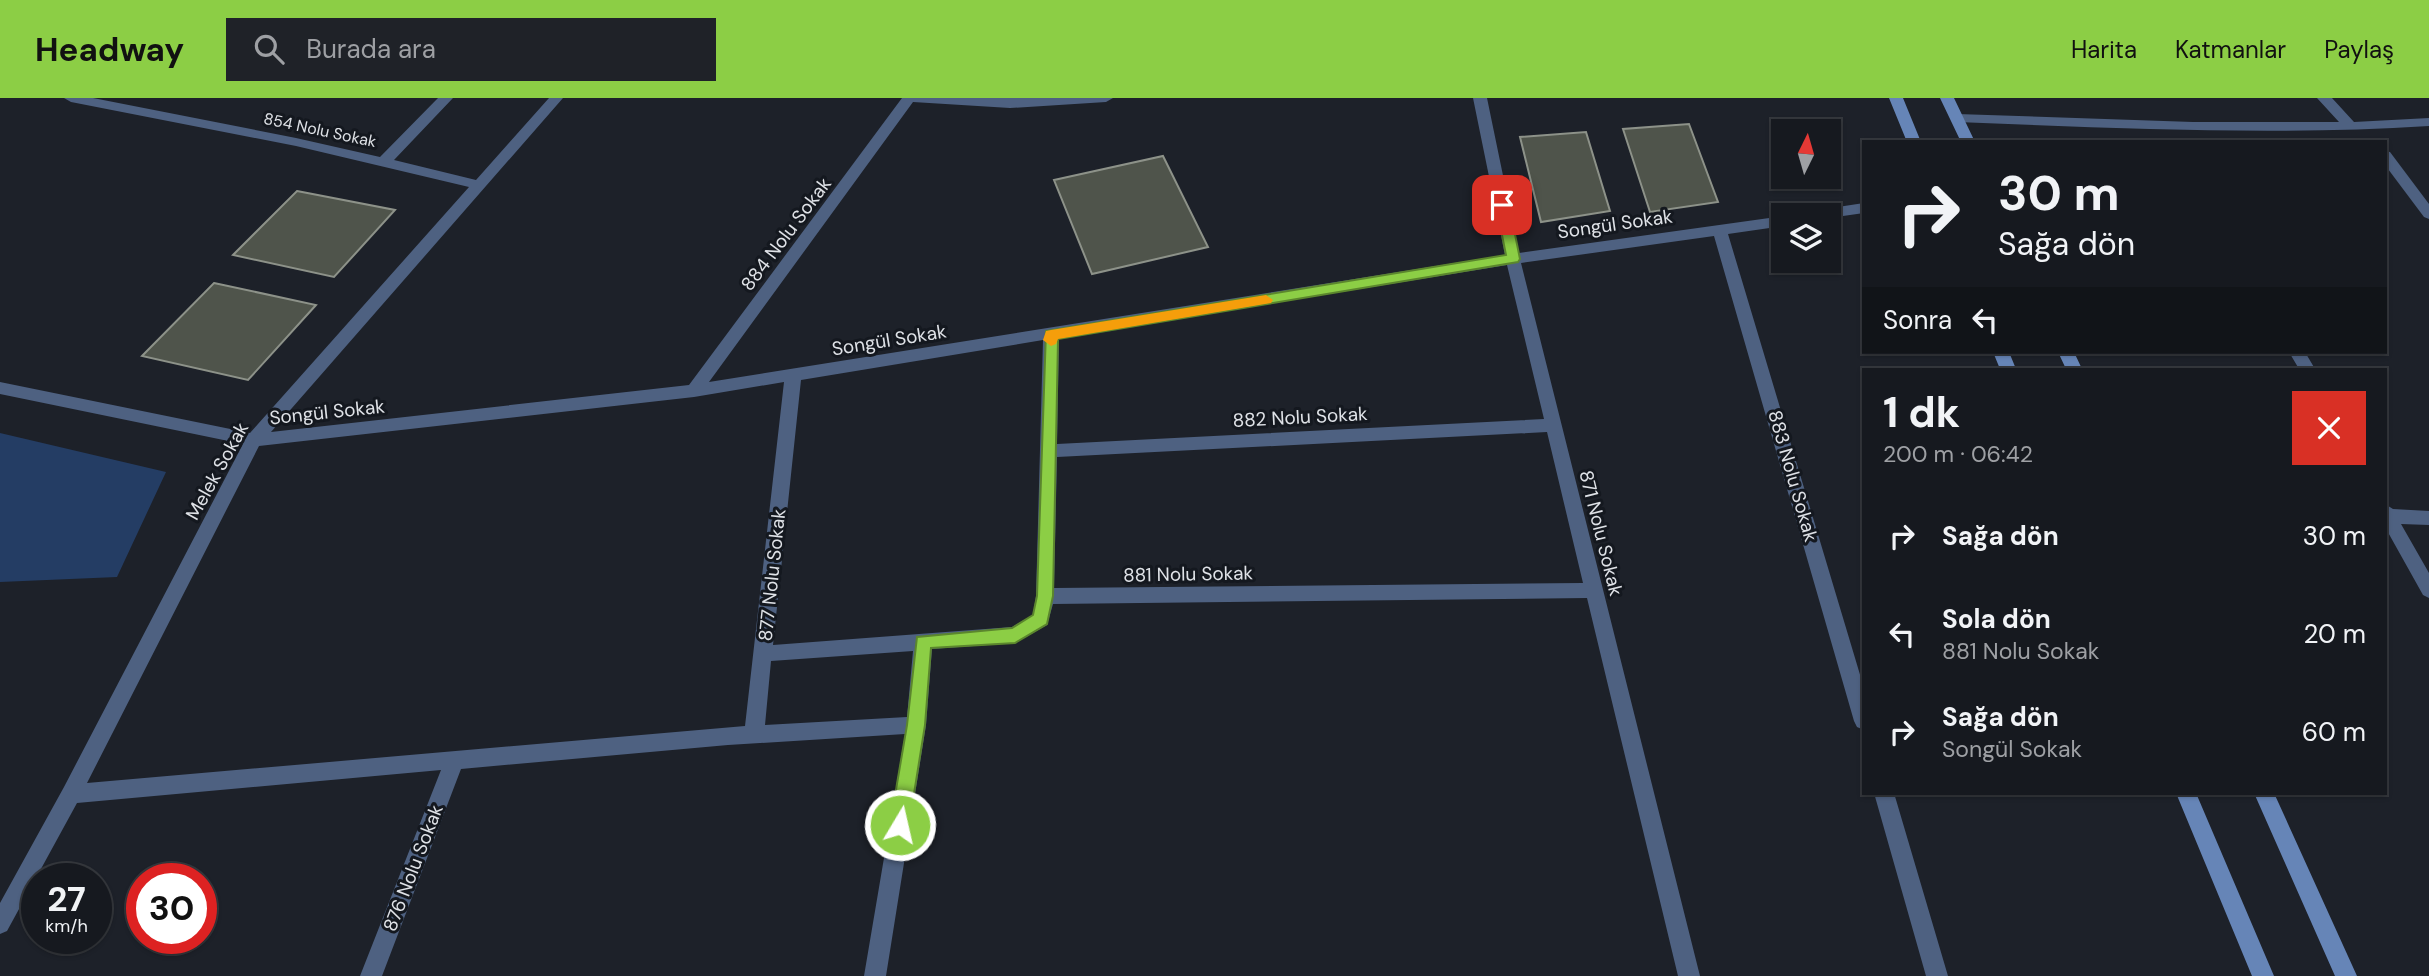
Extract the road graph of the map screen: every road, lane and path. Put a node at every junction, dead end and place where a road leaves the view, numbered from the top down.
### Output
1 (71, 98) edge
2 (446, 98) edge
3 (556, 98) edge
4 (912, 98) edge
5 (1106, 98) edge
6 (1480, 98) edge
7 (1896, 98) edge
8 (1947, 98) edge
9 (2325, 98) edge
10 (1957, 118) junction
11 (2429, 122) edge
12 (2171, 125) junction
13 (2358, 127) junction
14 (1913, 140) edge
15 (1967, 140) edge
16 (2179, 140) edge
17 (2373, 140) edge
18 (2387, 158) edge
19 (384, 162) junction
20 (479, 185) junction
21 (1862, 208) edge
22 (1841, 212) edge
23 (2429, 214) edge
24 (1771, 223) edge
25 (1720, 230) junction
26 (1513, 259) junction
27 (1051, 335) junction
28 (793, 376) junction
29 (0, 388) edge
30 (694, 391) junction
31 (1554, 425) junction
32 (254, 440) junction
33 (1048, 451) junction
34 (2387, 514) edge
35 (2429, 518) edge
36 (1593, 590) junction
37 (2429, 590) edge
38 (1045, 596) junction
39 (923, 642) junction
40 (763, 654) junction
41 (1862, 714) edge
42 (916, 725) junction
43 (754, 735) junction
44 (454, 761) junction
45 (71, 794) junction
46 (1885, 795) edge
47 (2187, 795) edge
48 (2265, 795) edge
49 (0, 924) edge
50 (371, 976) edge
51 (875, 976) edge
52 (1689, 976) edge
53 (1937, 976) edge
54 (2263, 976) edge
55 (2346, 976) edge

1 - 19 street, 854 Nolu Sokak
2 - 19 street
3 - 20 street, Melek Sokak
4 - 5 street
4 - 30 street, 884 Nolu Sokak
6 - 26 street, 871 Nolu Sokak
7 - 14 main road
8 - 10 main road
9 - 13 street
10 - 12 street
10 - 15 main road
11 - 13 street
12 - 13 street
12 - 16 street
13 - 17 street
18 - 23 street
19 - 20 street, 854 Nolu Sokak
20 - 32 street, Melek Sokak
21 - 22 street
24 - 25 street, Songül Sokak
25 - 26 street, Songül Sokak
25 - 41 street, 883 Nolu Sokak
26 - 27 street, Songül Sokak
26 - 31 street, 871 Nolu Sokak
27 - 28 street, Songül Sokak
27 - 33 street
28 - 30 street, Songül Sokak
28 - 40 street, 877 Nolu Sokak
29 - 32 street, Songül Sokak
30 - 32 street, Songül Sokak
31 - 33 street, 882 Nolu Sokak
31 - 36 street, 871 Nolu Sokak
32 - 45 street, Melek Sokak
33 - 38 street
34 - 35 street
34 - 37 street
36 - 38 street, 881 Nolu Sokak
36 - 52 street, 871 Nolu Sokak
38 - 39 street, 877 Nolu Sokak
39 - 40 street, 877 Nolu Sokak
39 - 42 street
40 - 43 street
42 - 43 street
42 - 51 street
43 - 44 street
44 - 45 street
44 - 50 street, 876 Nolu Sokak
45 - 49 street, Melek Sokak
46 - 53 street
47 - 54 main road
48 - 55 main road

